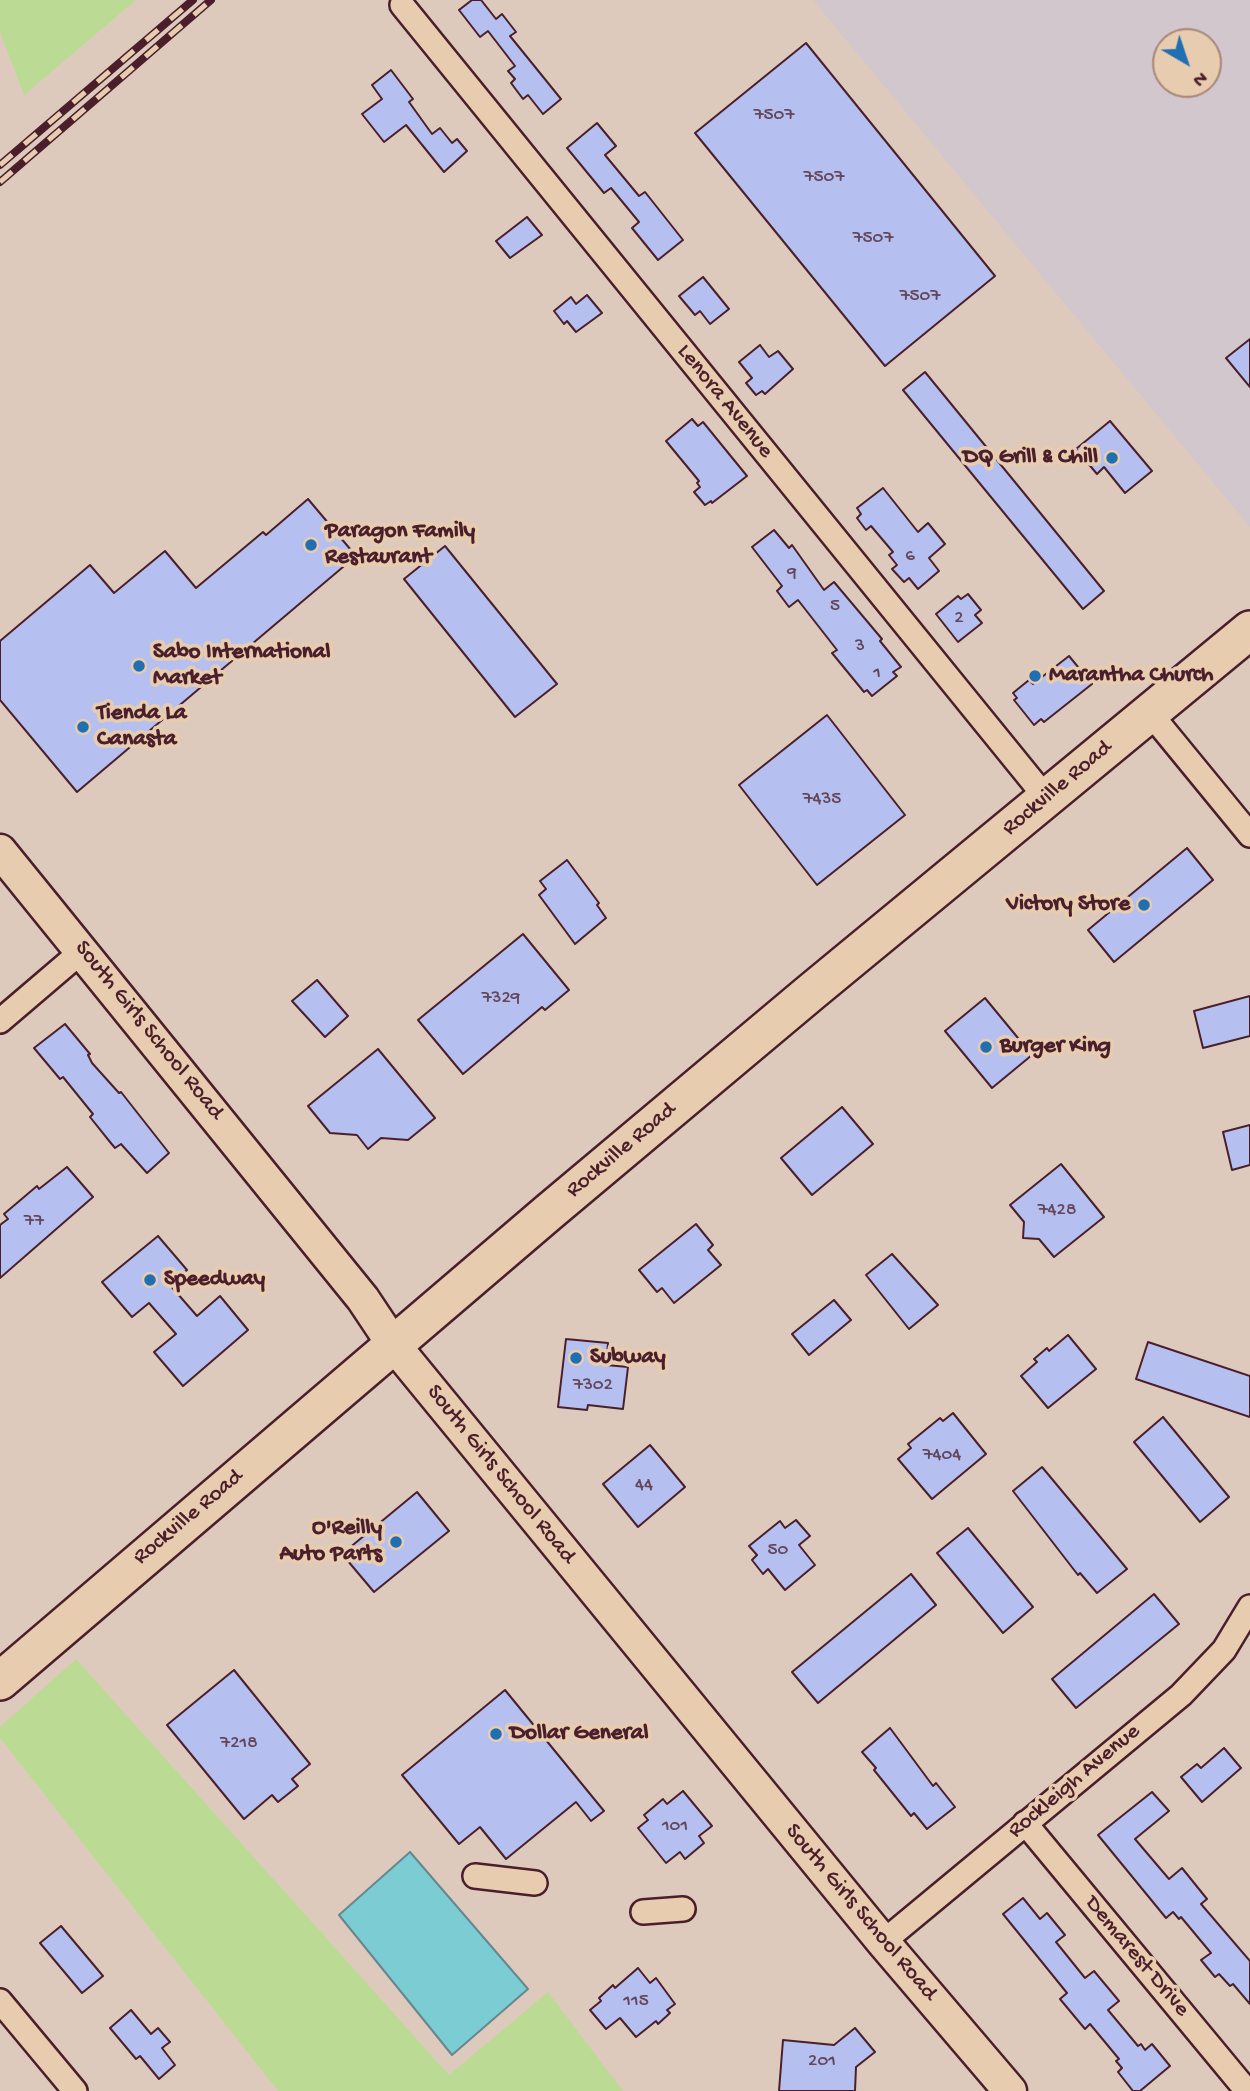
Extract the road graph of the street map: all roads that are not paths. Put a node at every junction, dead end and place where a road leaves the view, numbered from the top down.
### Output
1 (402, 5) dead end
2 (1250, 630) edge
3 (1150, 713) junction
4 (1047, 799) junction
5 (1250, 835) edge
6 (0, 851) edge
7 (82, 951) junction
8 (0, 1021) edge
9 (393, 1344) junction
10 (1250, 1607) edge
11 (0, 1681) edge
12 (1025, 1823) junction
13 (475, 1877) dead end
14 (535, 1883) dead end
15 (682, 1909) dead end
16 (643, 1912) dead end
17 (883, 1942) junction
18 (0, 2001) edge
19 (75, 2091) edge
20 (1010, 2091) edge
21 (1247, 2091) edge

1 - 4 street, Lenora Avenue
2 - 3 main road, Rockville Road
3 - 4 main road, Rockville Road
3 - 5 street
4 - 9 main road, Rockville Road
6 - 7 main road, South Girls School Road
7 - 8 street
7 - 9 main road, South Girls School Road
9 - 11 main road, Rockville Road
9 - 17 main road, South Girls School Road
10 - 12 street, Rockleigh Avenue
12 - 17 street, Rockleigh Avenue
12 - 21 street, Demarest Drive
13 - 14 street
15 - 16 street
17 - 20 main road, South Girls School Road
18 - 19 street

